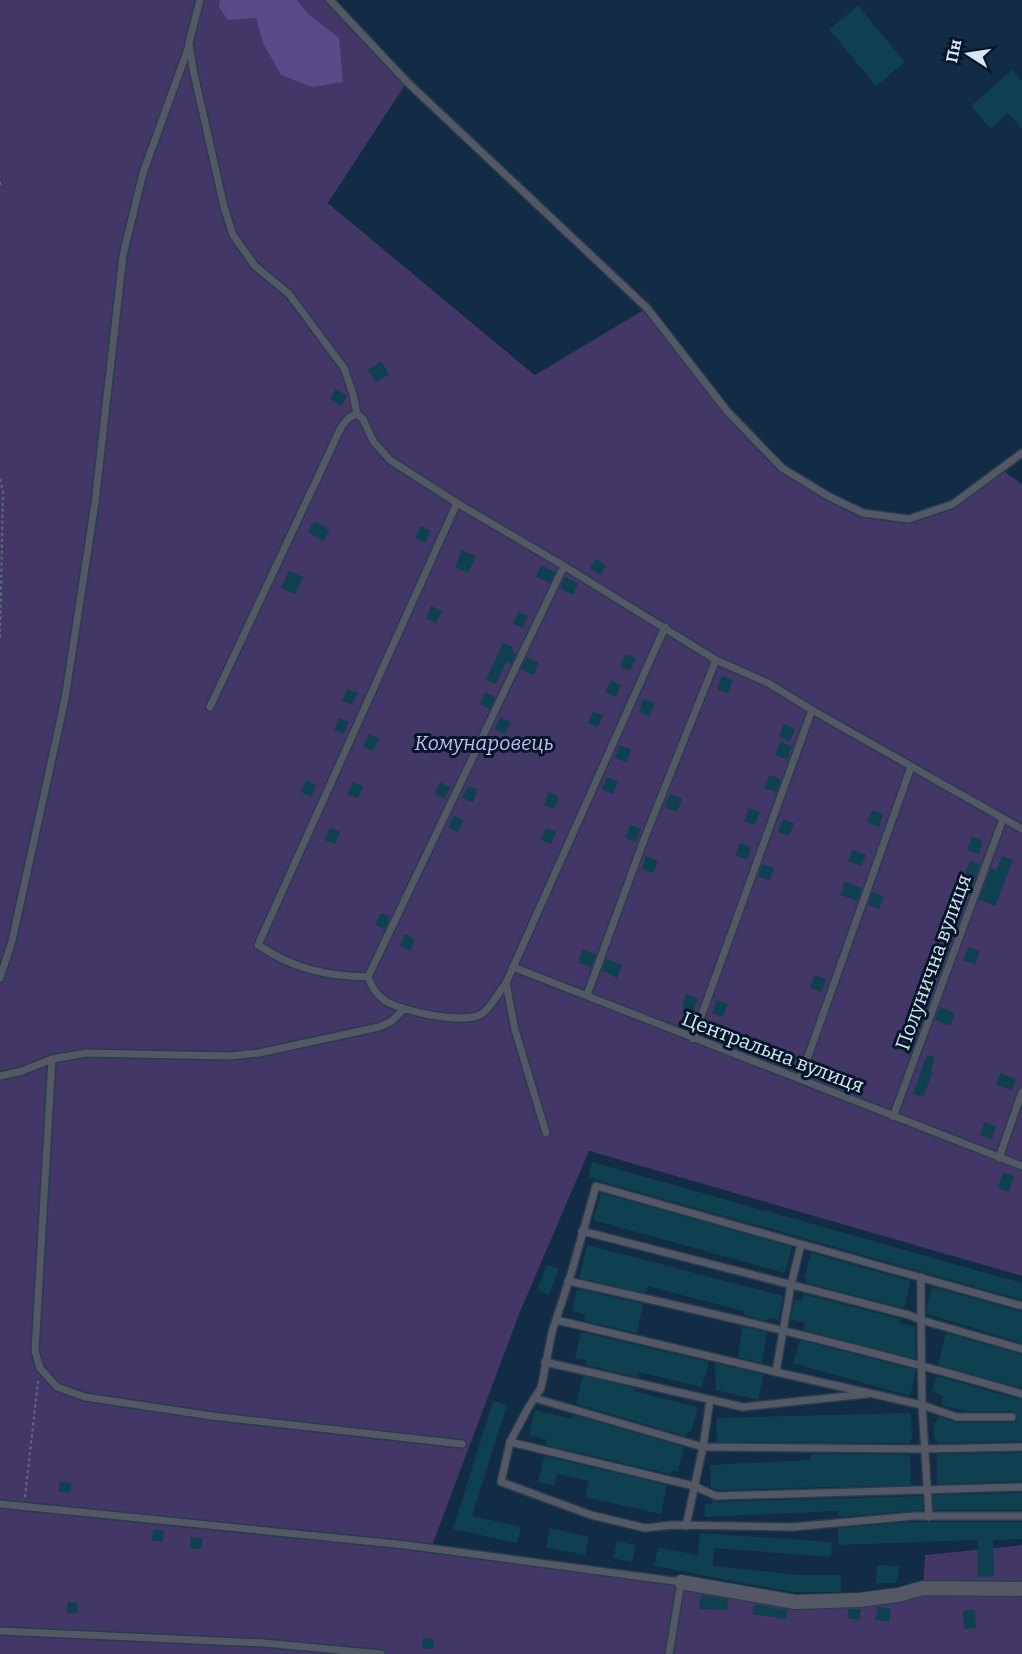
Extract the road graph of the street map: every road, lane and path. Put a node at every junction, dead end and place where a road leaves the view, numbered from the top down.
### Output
1 (200, 0) edge
2 (330, 0) edge
3 (189, 43) junction
4 (357, 414) junction
5 (1022, 453) edge
6 (0, 479) edge
7 (457, 503) junction
8 (564, 566) junction
9 (665, 627) junction
10 (0, 640) edge
11 (716, 660) junction
12 (210, 707) dead end
13 (812, 710) junction
14 (911, 767) junction
15 (1003, 819) junction
16 (1022, 829) edge
17 (513, 967) junction
18 (368, 977) junction
19 (0, 978) edge
20 (506, 983) junction
21 (586, 995) junction
22 (404, 1009) junction
23 (693, 1039) junction
24 (52, 1059) junction
25 (0, 1076) edge
26 (800, 1079) junction
27 (1022, 1092) edge
28 (893, 1117) junction
29 (546, 1133) dead end
30 (999, 1158) junction
31 (1022, 1166) edge
32 (582, 1231) junction
33 (801, 1244) junction
34 (921, 1277) junction
35 (568, 1281) junction
36 (791, 1285) junction
37 (1022, 1306) edge
38 (556, 1320) junction
39 (921, 1320) junction
40 (783, 1329) junction
41 (1022, 1349) edge
42 (545, 1362) junction
43 (921, 1364) junction
44 (40, 1368) junction
45 (776, 1372) junction
46 (873, 1394) junction
47 (1022, 1394) edge
48 (534, 1398) junction
49 (710, 1400) junction
50 (922, 1405) junction
51 (1012, 1417) dead end
52 (510, 1442) junction
53 (462, 1444) dead end
54 (703, 1447) junction
55 (1022, 1447) edge
56 (924, 1449) junction
57 (694, 1486) junction
58 (1022, 1487) edge
59 (927, 1489) junction
60 (0, 1504) edge
61 (24, 1506) junction
62 (1022, 1516) edge
63 (929, 1517) junction
64 (686, 1526) junction
65 (681, 1582) junction
66 (1022, 1589) edge
67 (0, 1631) edge
68 (381, 1654) edge
69 (669, 1654) edge

1 - 3 lane
2 - 5 lane
3 - 4 lane
3 - 19 lane
4 - 7 lane
4 - 12 lane
6 - 10 path
7 - 8 lane
7 - 18 lane
8 - 9 lane
8 - 18 lane
9 - 11 lane
9 - 17 lane
11 - 13 lane
11 - 21 lane
13 - 14 lane
13 - 23 lane
14 - 15 lane
14 - 26 lane
15 - 16 lane
15 - 28 lane, Полунична вулиця
17 - 20 lane
17 - 21 lane, Центральна вулиця
18 - 22 lane
20 - 22 lane
20 - 29 lane
21 - 23 lane, Центральна вулиця
22 - 24 lane
23 - 26 lane, Центральна вулиця
24 - 25 lane
24 - 44 lane
26 - 28 lane, Центральна вулиця
27 - 30 lane
28 - 30 lane, Центральна вулиця
30 - 31 lane, Центральна вулиця
32 - 33 lane
32 - 35 lane
32 - 36 lane
33 - 34 lane
33 - 36 lane
34 - 37 lane
34 - 39 lane
35 - 38 lane
35 - 40 lane
36 - 39 lane
36 - 40 lane
38 - 42 lane
38 - 45 lane
39 - 41 lane
39 - 43 lane
40 - 43 lane
40 - 45 lane
42 - 48 lane
42 - 49 lane
43 - 47 lane
43 - 50 lane
44 - 53 lane
44 - 61 path
45 - 46 lane
46 - 49 lane
46 - 50 lane
48 - 52 lane
48 - 54 lane
49 - 54 lane
50 - 51 lane
50 - 56 lane
52 - 57 lane
52 - 64 lane
54 - 56 lane
54 - 57 lane
55 - 56 lane
56 - 59 lane
57 - 59 lane
57 - 64 lane
58 - 59 lane
59 - 63 lane
60 - 61 lane
61 - 65 lane
62 - 63 lane
63 - 64 lane
65 - 66 street
65 - 69 lane
67 - 68 lane

